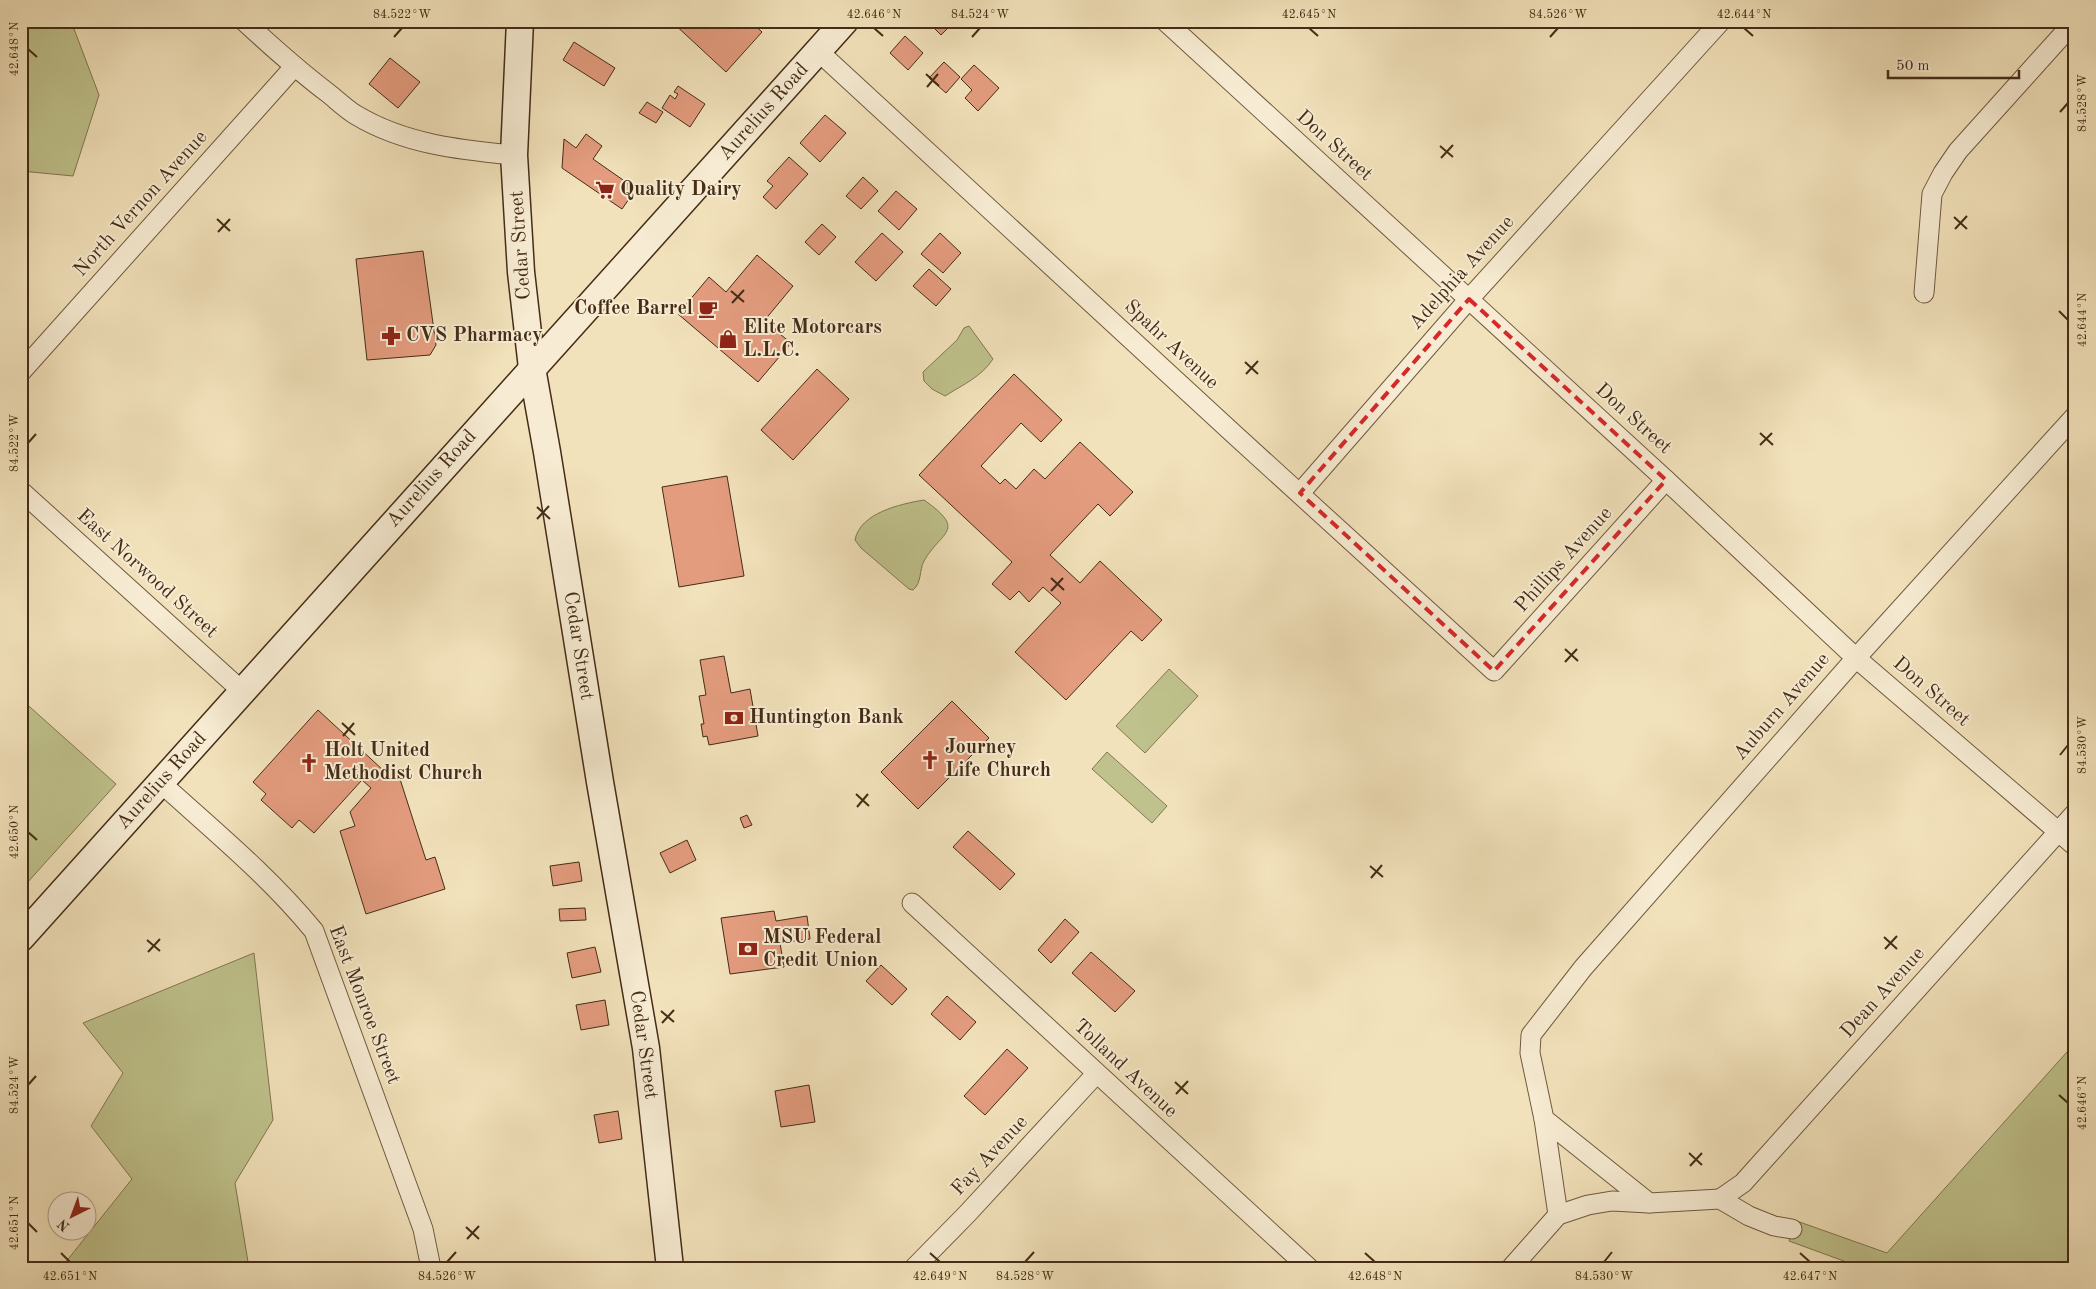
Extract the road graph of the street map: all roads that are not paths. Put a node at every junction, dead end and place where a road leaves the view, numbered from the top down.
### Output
1 (244, 21) edge
2 (520, 21) edge
3 (844, 21) edge
4 (1165, 21) edge
5 (1721, 21) edge
6 (2075, 21) edge
7 (818, 51) junction
8 (294, 67) junction
9 (514, 155) junction
10 (1924, 293) dead end
11 (1469, 299) junction
12 (532, 368) junction
13 (21, 372) edge
14 (2075, 416) edge
15 (1666, 480) junction
16 (21, 491) edge
17 (1300, 493) junction
18 (1856, 658) junction
19 (1494, 671) joint
20 (242, 691) junction
21 (161, 783) junction
22 (2075, 812) edge
23 (2058, 831) junction
24 (2075, 846) edge
25 (912, 903) dead end
26 (21, 938) edge
27 (1096, 1074) junction
28 (1544, 1119) junction
29 (1720, 1199) junction
30 (1649, 1203) junction
31 (1558, 1215) junction
32 (1792, 1230) dead end
33 (430, 1268) edge
34 (670, 1268) edge
35 (914, 1268) edge
36 (1309, 1268) edge
37 (1511, 1268) edge

1 - 8 street
2 - 9 main road, Cedar Street
3 - 7 main road, Aurelius Road
4 - 11 street, Don Street
5 - 11 street, Adelphia Avenue
6 - 10 street
7 - 12 main road, Aurelius Road
7 - 17 street, Spahr Avenue
8 - 9 street
8 - 13 street, North Vernon Avenue
9 - 12 main road, Cedar Street
11 - 15 street, Don Street
11 - 17 street, Adelphia Avenue
12 - 20 main road, Aurelius Road
12 - 34 main road, Cedar Street
14 - 18 street, Auburn Avenue
15 - 18 street, Don Street
15 - 19 street, Phillips Avenue
16 - 20 street, East Norwood Street
17 - 19 street, Spahr Avenue
18 - 23 street, Don Street
18 - 28 street, Auburn Avenue
20 - 21 main road, Aurelius Road
21 - 26 main road, Aurelius Road
21 - 33 street, East Monroe Street
22 - 23 street, Dean Avenue
23 - 24 street, Don Street
23 - 29 street, Dean Avenue
25 - 27 street, Tolland Avenue
27 - 35 street, Fay Avenue
27 - 36 street, Tolland Avenue
28 - 30 street
28 - 31 street
29 - 30 street
29 - 32 street
30 - 31 street
31 - 37 street

